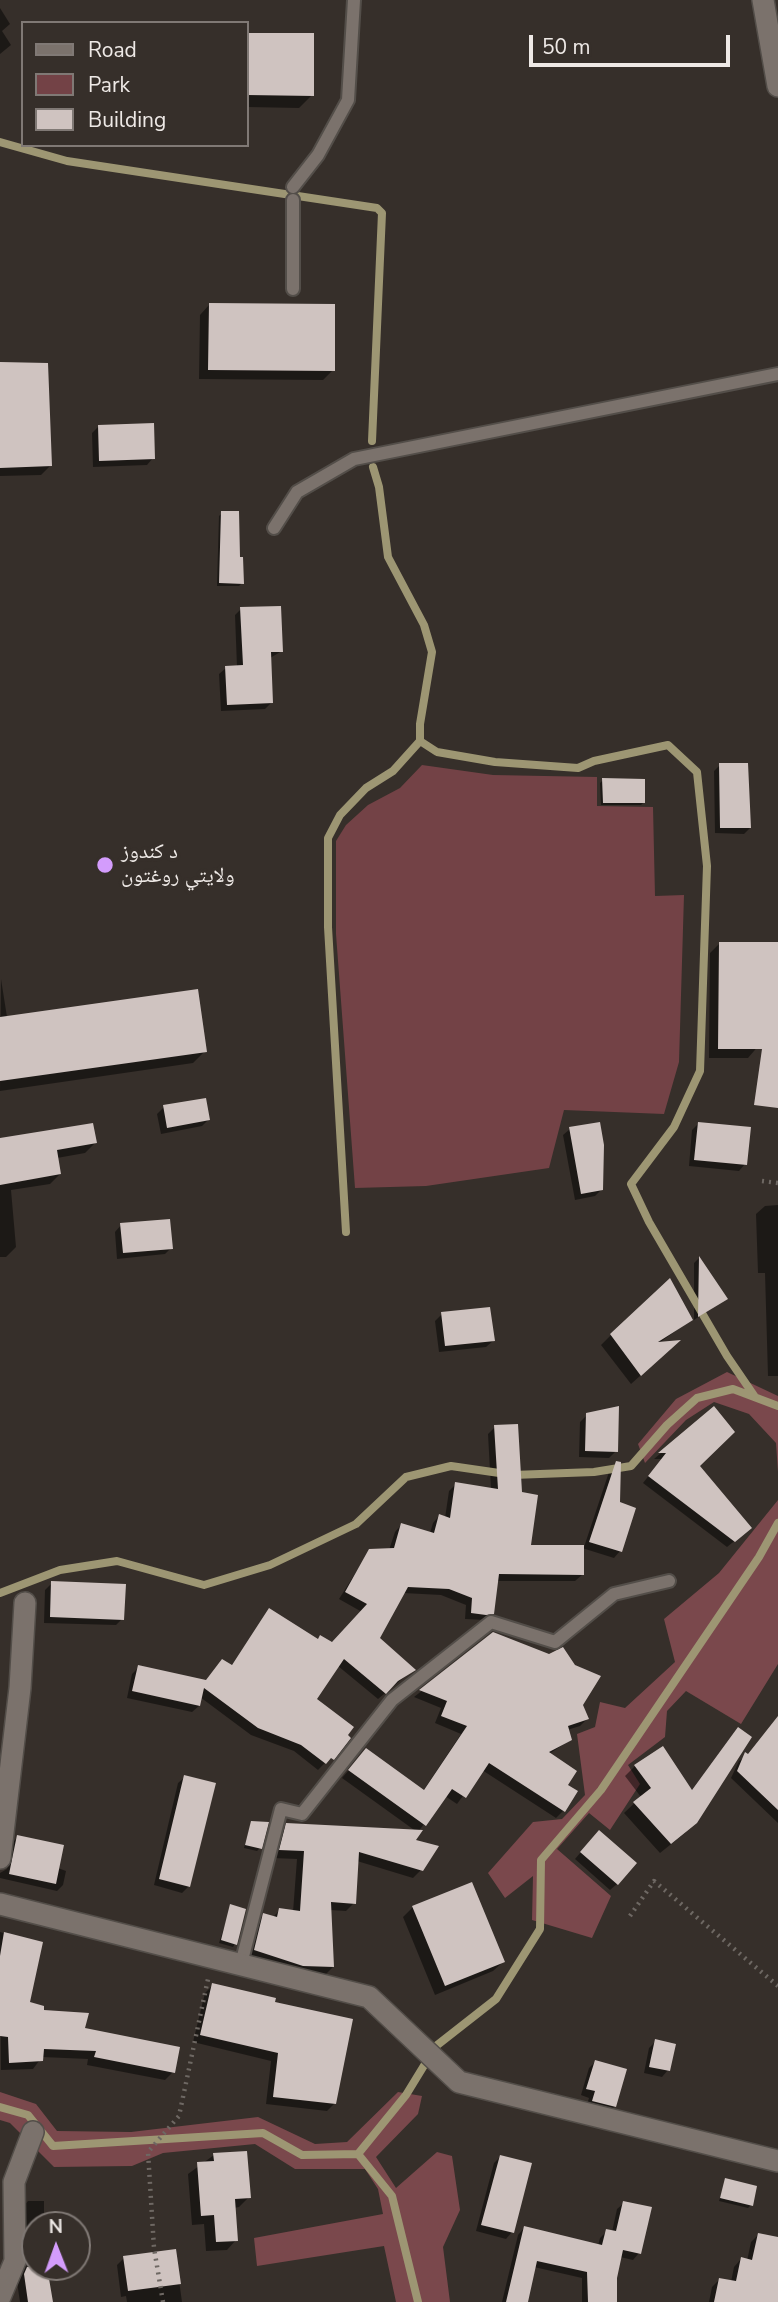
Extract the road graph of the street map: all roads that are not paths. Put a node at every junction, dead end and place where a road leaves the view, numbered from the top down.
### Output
1 (354, 0) edge
2 (763, 0) edge
3 (778, 86) edge
4 (292, 289) dead end
5 (778, 374) edge
6 (274, 528) dead end
7 (669, 1581) dead end
8 (25, 1603) dead end
9 (0, 1858) edge
10 (0, 1904) edge
11 (241, 1965) junction
12 (33, 2132) dead end
13 (778, 2161) edge
14 (0, 2297) edge

1 - 4 lane
2 - 3 street
5 - 6 lane
7 - 11 lane
8 - 9 street
10 - 11 street
11 - 13 street
12 - 14 street

